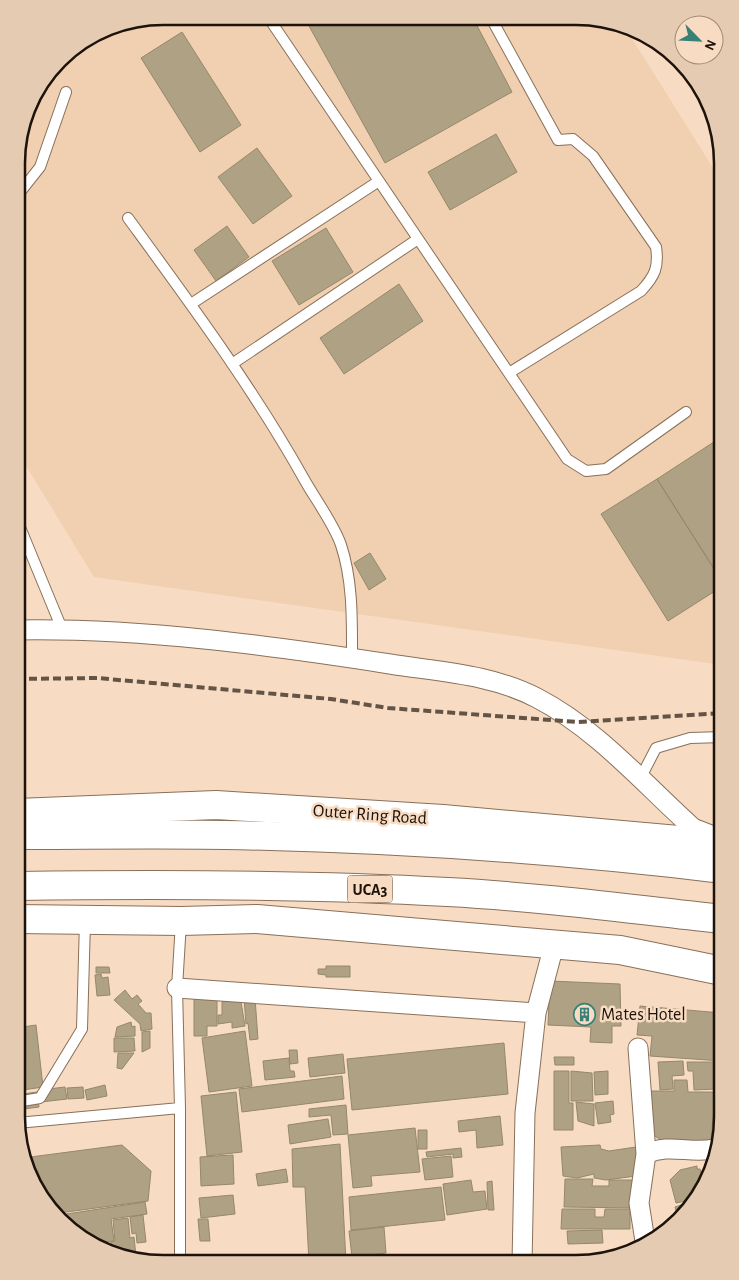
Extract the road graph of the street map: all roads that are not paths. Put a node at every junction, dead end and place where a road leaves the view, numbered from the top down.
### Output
1 (273, 25) edge
2 (495, 25) edge
3 (66, 92) dead end
4 (379, 181) junction
5 (25, 186) edge
6 (128, 218) dead end
7 (418, 239) junction
8 (192, 304) junction
9 (232, 364) junction
10 (509, 372) junction
11 (686, 412) dead end
12 (25, 539) edge
13 (62, 629) junction
14 (25, 630) edge
15 (352, 658) junction
16 (714, 737) edge
17 (640, 779) junction
18 (25, 813) edge
19 (25, 835) edge
20 (714, 837) edge
21 (714, 843) edge
22 (714, 868) edge
23 (25, 886) edge
24 (25, 918) edge
25 (714, 918) edge
26 (85, 920) junction
27 (181, 920) junction
28 (554, 944) junction
29 (714, 968) edge
30 (176, 988) junction
31 (536, 1013) junction
32 (638, 1048) dead end
33 (25, 1100) edge
34 (180, 1108) junction
35 (25, 1121) edge
36 (710, 1150) edge
37 (646, 1154) junction
38 (645, 1237) edge
39 (180, 1255) edge
40 (522, 1255) edge

1 - 4 lane
2 - 10 lane
3 - 5 lane
4 - 7 lane
4 - 8 lane
6 - 8 lane
7 - 9 lane
7 - 10 lane
8 - 9 lane
9 - 15 lane
10 - 11 lane
12 - 13 lane
13 - 14 street
13 - 15 street
15 - 17 street
16 - 17 lane
17 - 20 street
18 - 21 main road, Outer Ring Road
19 - 22 main road, Outer Ring Road
23 - 25 main road, UCA3
24 - 26 main road, UCA3
26 - 27 main road, UCA3
26 - 33 lane
27 - 28 main road, UCA3
27 - 30 lane
28 - 29 main road, UCA3
28 - 31 street
30 - 31 street
30 - 34 lane
31 - 40 street
32 - 37 street
34 - 35 lane
34 - 39 lane
36 - 37 street
37 - 38 street

